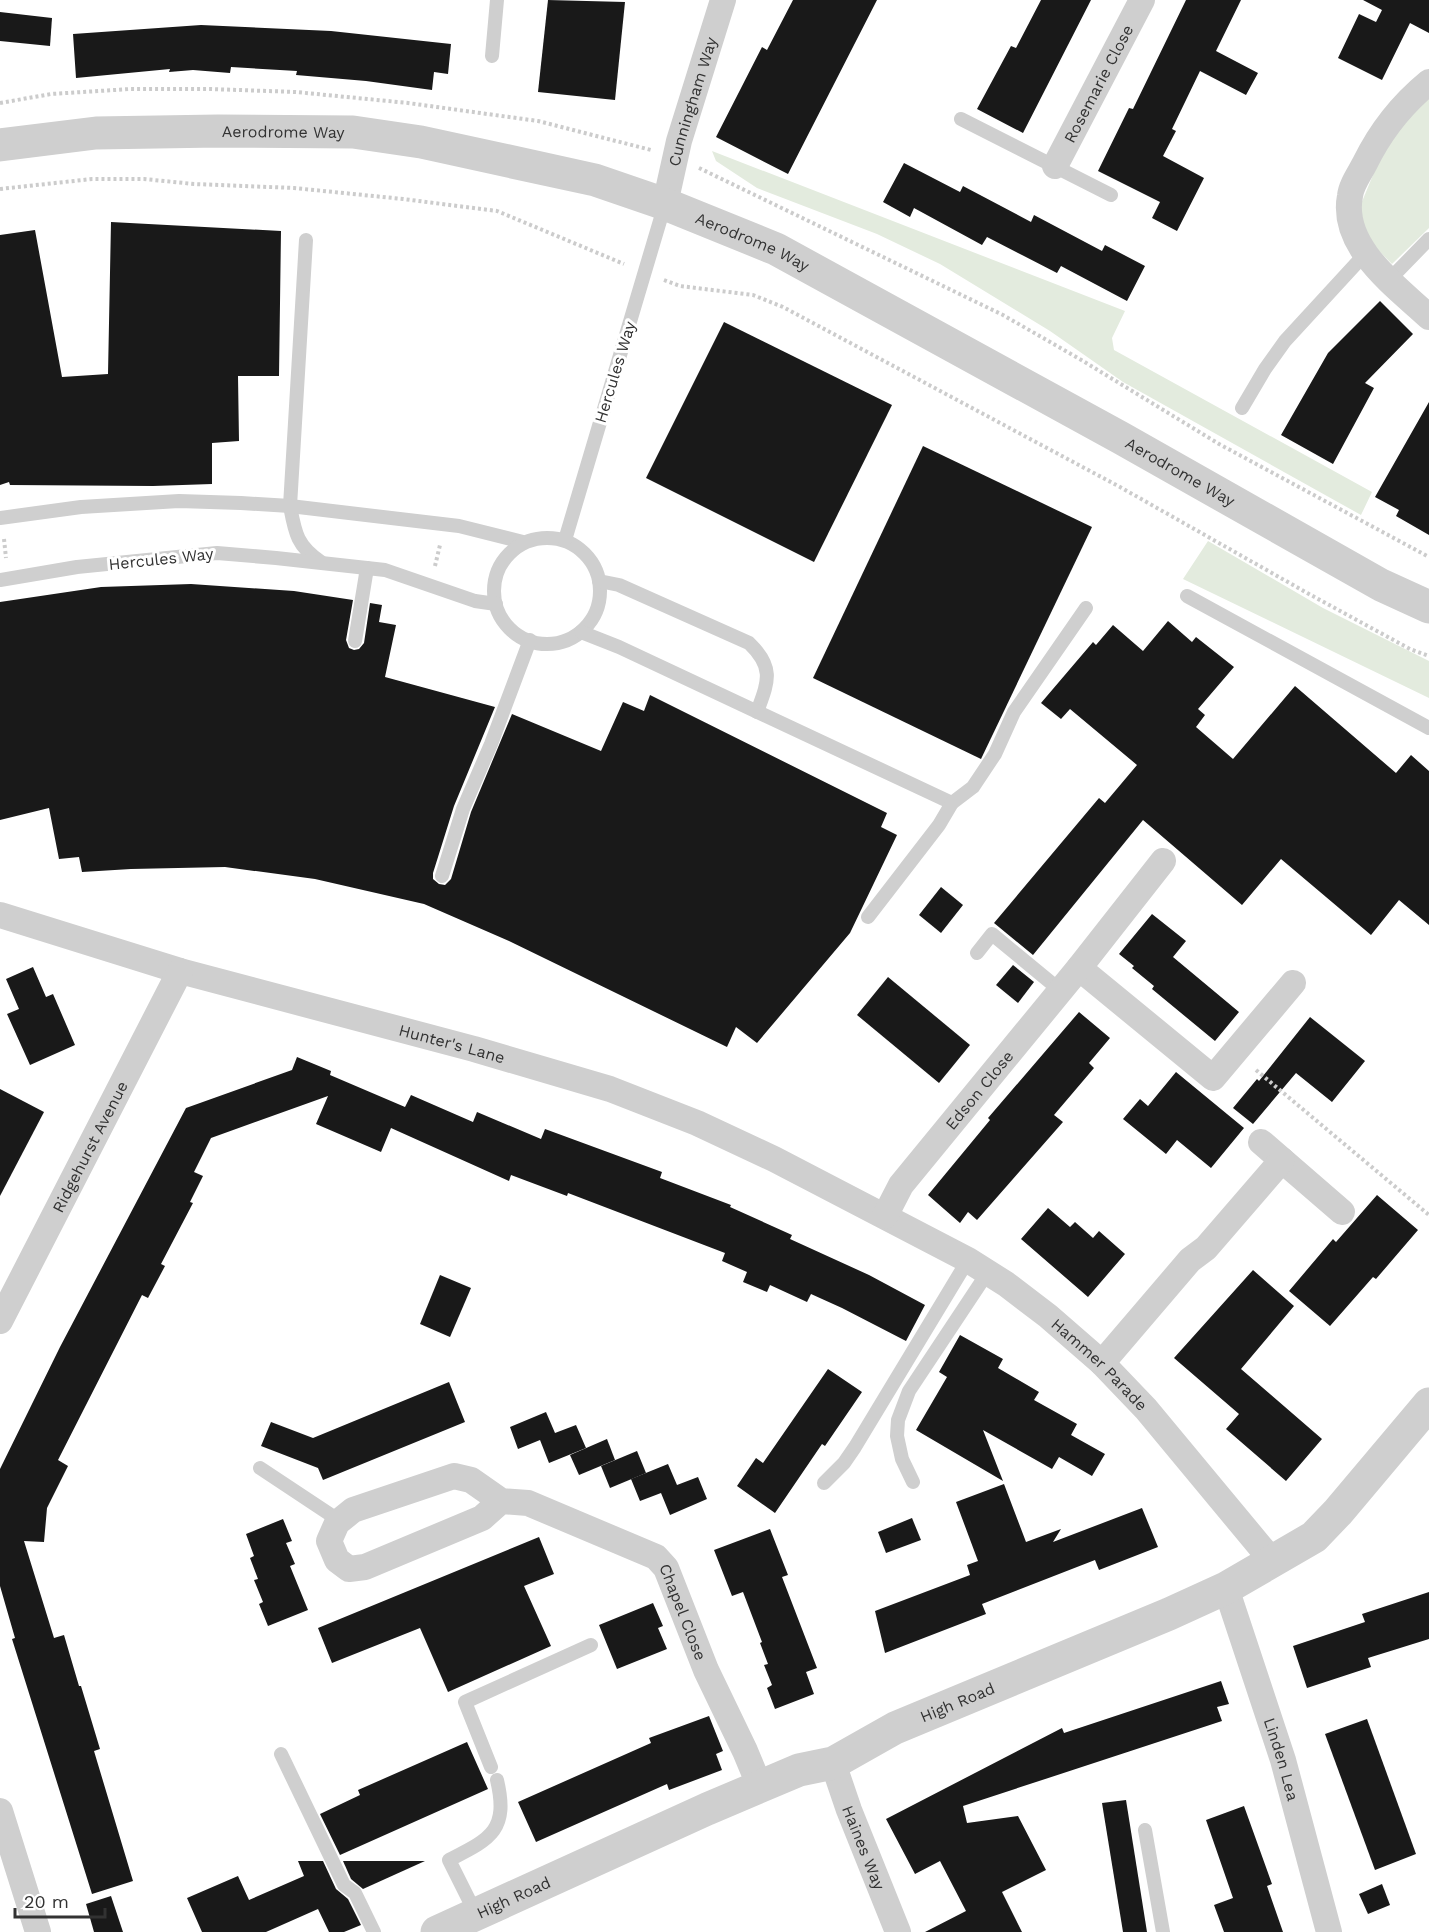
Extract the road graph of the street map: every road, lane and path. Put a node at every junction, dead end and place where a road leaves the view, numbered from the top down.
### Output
1 (497, 0) edge
2 (723, 0) edge
3 (1142, 0) edge
4 (492, 56) dead end
5 (1429, 82) edge
6 (961, 118) dead end
7 (0, 145) edge
8 (1055, 166) junction
9 (0, 189) edge
10 (1111, 195) dead end
11 (665, 204) junction
12 (793, 214) dead end
13 (1429, 239) edge
14 (306, 240) dead end
15 (1365, 254) junction
16 (645, 273) junction
17 (1390, 279) junction
18 (1429, 317) edge
19 (1242, 408) dead end
20 (290, 506) junction
21 (1, 518) edge
22 (412, 521) junction
23 (565, 540) junction
24 (523, 542) junction
25 (1429, 557) edge
26 (323, 563) junction
27 (367, 568) junction
28 (4, 579) edge
29 (599, 581) junction
30 (431, 584) junction
31 (1187, 596) dead end
32 (496, 604) junction
33 (1429, 607) edge
34 (1086, 608) dead end
35 (581, 632) junction
36 (530, 640) junction
37 (356, 641) dead end
38 (1429, 656) edge
39 (757, 712) junction
40 (1429, 729) edge
41 (952, 803) junction
42 (1163, 861) dead end
43 (442, 876) dead end
44 (0, 915) edge
45 (868, 917) dead end
46 (976, 953) dead end
47 (1079, 968) junction
48 (180, 972) junction
49 (1293, 983) dead end
50 (1061, 991) junction
51 (1234, 1053) junction
52 (1261, 1142) dead end
53 (1282, 1160) junction
54 (1342, 1212) dead end
55 (1429, 1215) edge
56 (885, 1216) junction
57 (978, 1266) junction
58 (0, 1321) edge
59 (1102, 1363) junction
60 (1429, 1404) edge
61 (260, 1468) dead end
62 (913, 1482) dead end
63 (824, 1483) dead end
64 (501, 1501) junction
65 (340, 1521) junction
66 (1274, 1562) junction
67 (1226, 1588) junction
68 (591, 1645) dead end
69 (281, 1754) dead end
70 (833, 1763) junction
71 (491, 1767) dead end
72 (497, 1780) dead end
73 (760, 1788) junction
74 (0, 1811) edge
75 (1144, 1830) dead end
76 (476, 1914) junction
77 (38, 1932) edge
78 (374, 1932) edge
79 (437, 1932) edge
80 (898, 1932) edge
81 (1163, 1932) edge
82 (1329, 1932) edge

1 - 4 lane
2 - 11 street, Cunningham Way
3 - 8 street, Rosemarie Close
5 - 15 street
6 - 8 lane
7 - 11 street, Aerodrome Way
8 - 10 lane
9 - 16 path
11 - 16 lane, Hercules Way
11 - 33 street, Aerodrome Way
12 - 25 path
13 - 17 lane
14 - 20 lane
15 - 17 street
15 - 19 lane
16 - 23 lane, Hercules Way
16 - 38 path
17 - 18 street
20 - 21 lane
20 - 22 lane
20 - 26 lane
21 - 28 path
22 - 24 lane
22 - 30 path
23 - 24 lane
23 - 29 lane
24 - 32 lane
26 - 27 lane, Hercules Way
26 - 28 lane, Hercules Way
27 - 30 lane, Hercules Way
27 - 37 lane
29 - 35 lane
29 - 39 lane
30 - 32 lane, Hercules Way
31 - 40 lane
32 - 36 lane
34 - 41 lane
35 - 36 lane
35 - 39 lane
36 - 43 lane
39 - 41 lane
41 - 45 lane
42 - 47 street, Edson Close
44 - 48 street, Hunter's Lane
46 - 50 lane
47 - 50 street, Edson Close
47 - 51 street
48 - 56 street, Hunter's Lane
48 - 58 street, Ridgehurst Avenue
49 - 51 street
50 - 56 street, Edson Close
51 - 55 path
52 - 53 street
53 - 54 street
53 - 59 street
56 - 57 street, Hammer Parade
57 - 59 street, Hammer Parade
57 - 62 lane
57 - 63 lane
59 - 66 street, Hammer Parade
60 - 66 street, High Road
61 - 65 lane
64 - 65 street, Chapel Close
64 - 65 street
64 - 73 street, Chapel Close
66 - 67 street, High Road
67 - 70 street, High Road
67 - 82 street, Linden Lea
68 - 71 lane
69 - 78 lane
70 - 73 street, High Road
70 - 80 street, Haines Way
72 - 76 lane
73 - 76 street, High Road
74 - 77 street
75 - 81 lane
76 - 79 street, High Road

